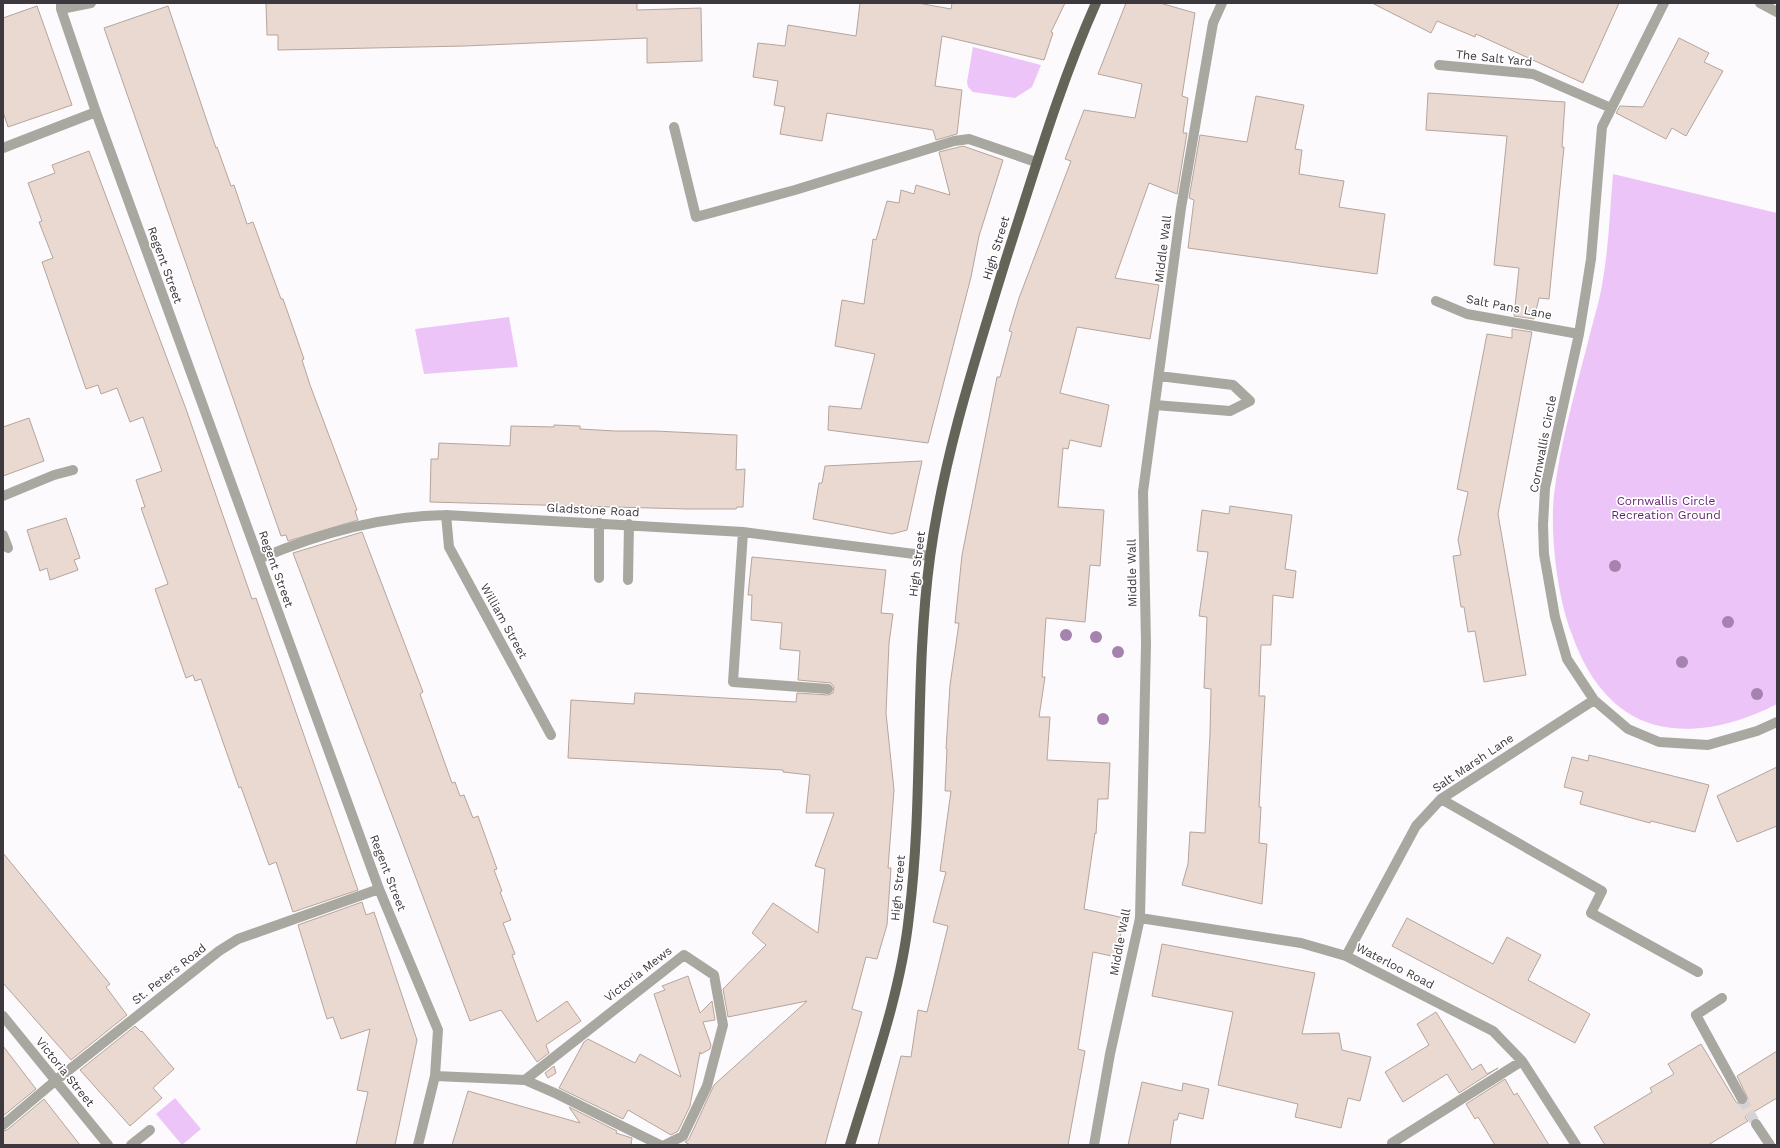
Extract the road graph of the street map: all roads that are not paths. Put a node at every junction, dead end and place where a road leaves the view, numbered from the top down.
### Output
1 (90, 3) edge
2 (1096, 3) edge
3 (1222, 3) edge
4 (1664, 3) edge
5 (1760, 3) edge
6 (61, 6) edge
7 (1777, 12) edge
8 (1439, 65) dead end
9 (1611, 108) junction
10 (96, 112) junction
11 (674, 127) dead end
12 (3, 148) edge
13 (1036, 162) junction
14 (1436, 302) dead end
15 (1579, 334) junction
16 (1159, 376) junction
17 (1155, 405) junction
18 (73, 470) dead end
19 (3, 496) edge
20 (446, 515) junction
21 (599, 523) junction
22 (629, 524) junction
23 (743, 532) junction
24 (3, 535) edge
25 (8, 548) dead end
26 (930, 556) junction
27 (259, 559) junction
28 (599, 578) dead end
29 (628, 580) dead end
30 (828, 689) dead end
31 (1594, 700) junction
32 (1777, 722) edge
33 (551, 735) dead end
34 (1440, 799) junction
35 (378, 889) junction
36 (1140, 918) junction
37 (1346, 956) junction
38 (1698, 972) dead end
39 (1722, 998) dead end
40 (3, 1016) edge
41 (1522, 1061) junction
42 (435, 1076) junction
43 (524, 1080) junction
44 (55, 1081) junction
45 (1742, 1099) tunnel mouth
46 (1756, 1124) tunnel mouth
47 (3, 1125) edge
48 (150, 1130) dead end
49 (1392, 1143) dead end
50 (108, 1145) edge
51 (131, 1145) edge
52 (418, 1145) edge
53 (660, 1145) edge
54 (665, 1145) edge
55 (850, 1145) edge
56 (1094, 1145) edge
57 (1576, 1145) edge
58 (1770, 1145) edge

1 - 6 street
2 - 13 main road, High Street
3 - 16 street, Middle Wall
4 - 9 street, Cornwallis Circle
5 - 7 street
6 - 10 street, Regent Street
8 - 9 street, The Salt Yard
9 - 15 street, Cornwallis Circle
10 - 12 street
10 - 27 street, Regent Street
11 - 13 street
13 - 26 main road, High Street
14 - 15 street, Salt Pans Lane
15 - 31 street, Cornwallis Circle
16 - 17 street, Middle Wall
16 - 17 street
17 - 36 street, Middle Wall
18 - 19 street
20 - 21 street, Gladstone Road
20 - 27 street, Gladstone Road
20 - 33 street, William Street
21 - 22 street, Gladstone Road
21 - 28 street
22 - 23 street, Gladstone Road
22 - 29 street
23 - 26 street, Gladstone Road
23 - 30 street
24 - 25 street
26 - 55 main road, High Street
27 - 35 street, Regent Street
31 - 32 street, Cornwallis Circle
31 - 34 street, Salt Marsh Lane
34 - 37 street, Salt Marsh Lane
34 - 38 street
35 - 42 street, Regent Street
35 - 44 street, St. Peters Road
36 - 37 street, Waterloo Road
36 - 56 street, Middle Wall
37 - 41 street, Waterloo Road
39 - 45 street
40 - 44 street, Victoria Street
41 - 49 street
41 - 57 street, Waterloo Road
42 - 43 street
42 - 52 street, Regent Street
43 - 53 street
43 - 54 street, Victoria Mews
44 - 47 street, St. Peters Road
44 - 50 street, Victoria Street
46 - 58 street
48 - 51 street

